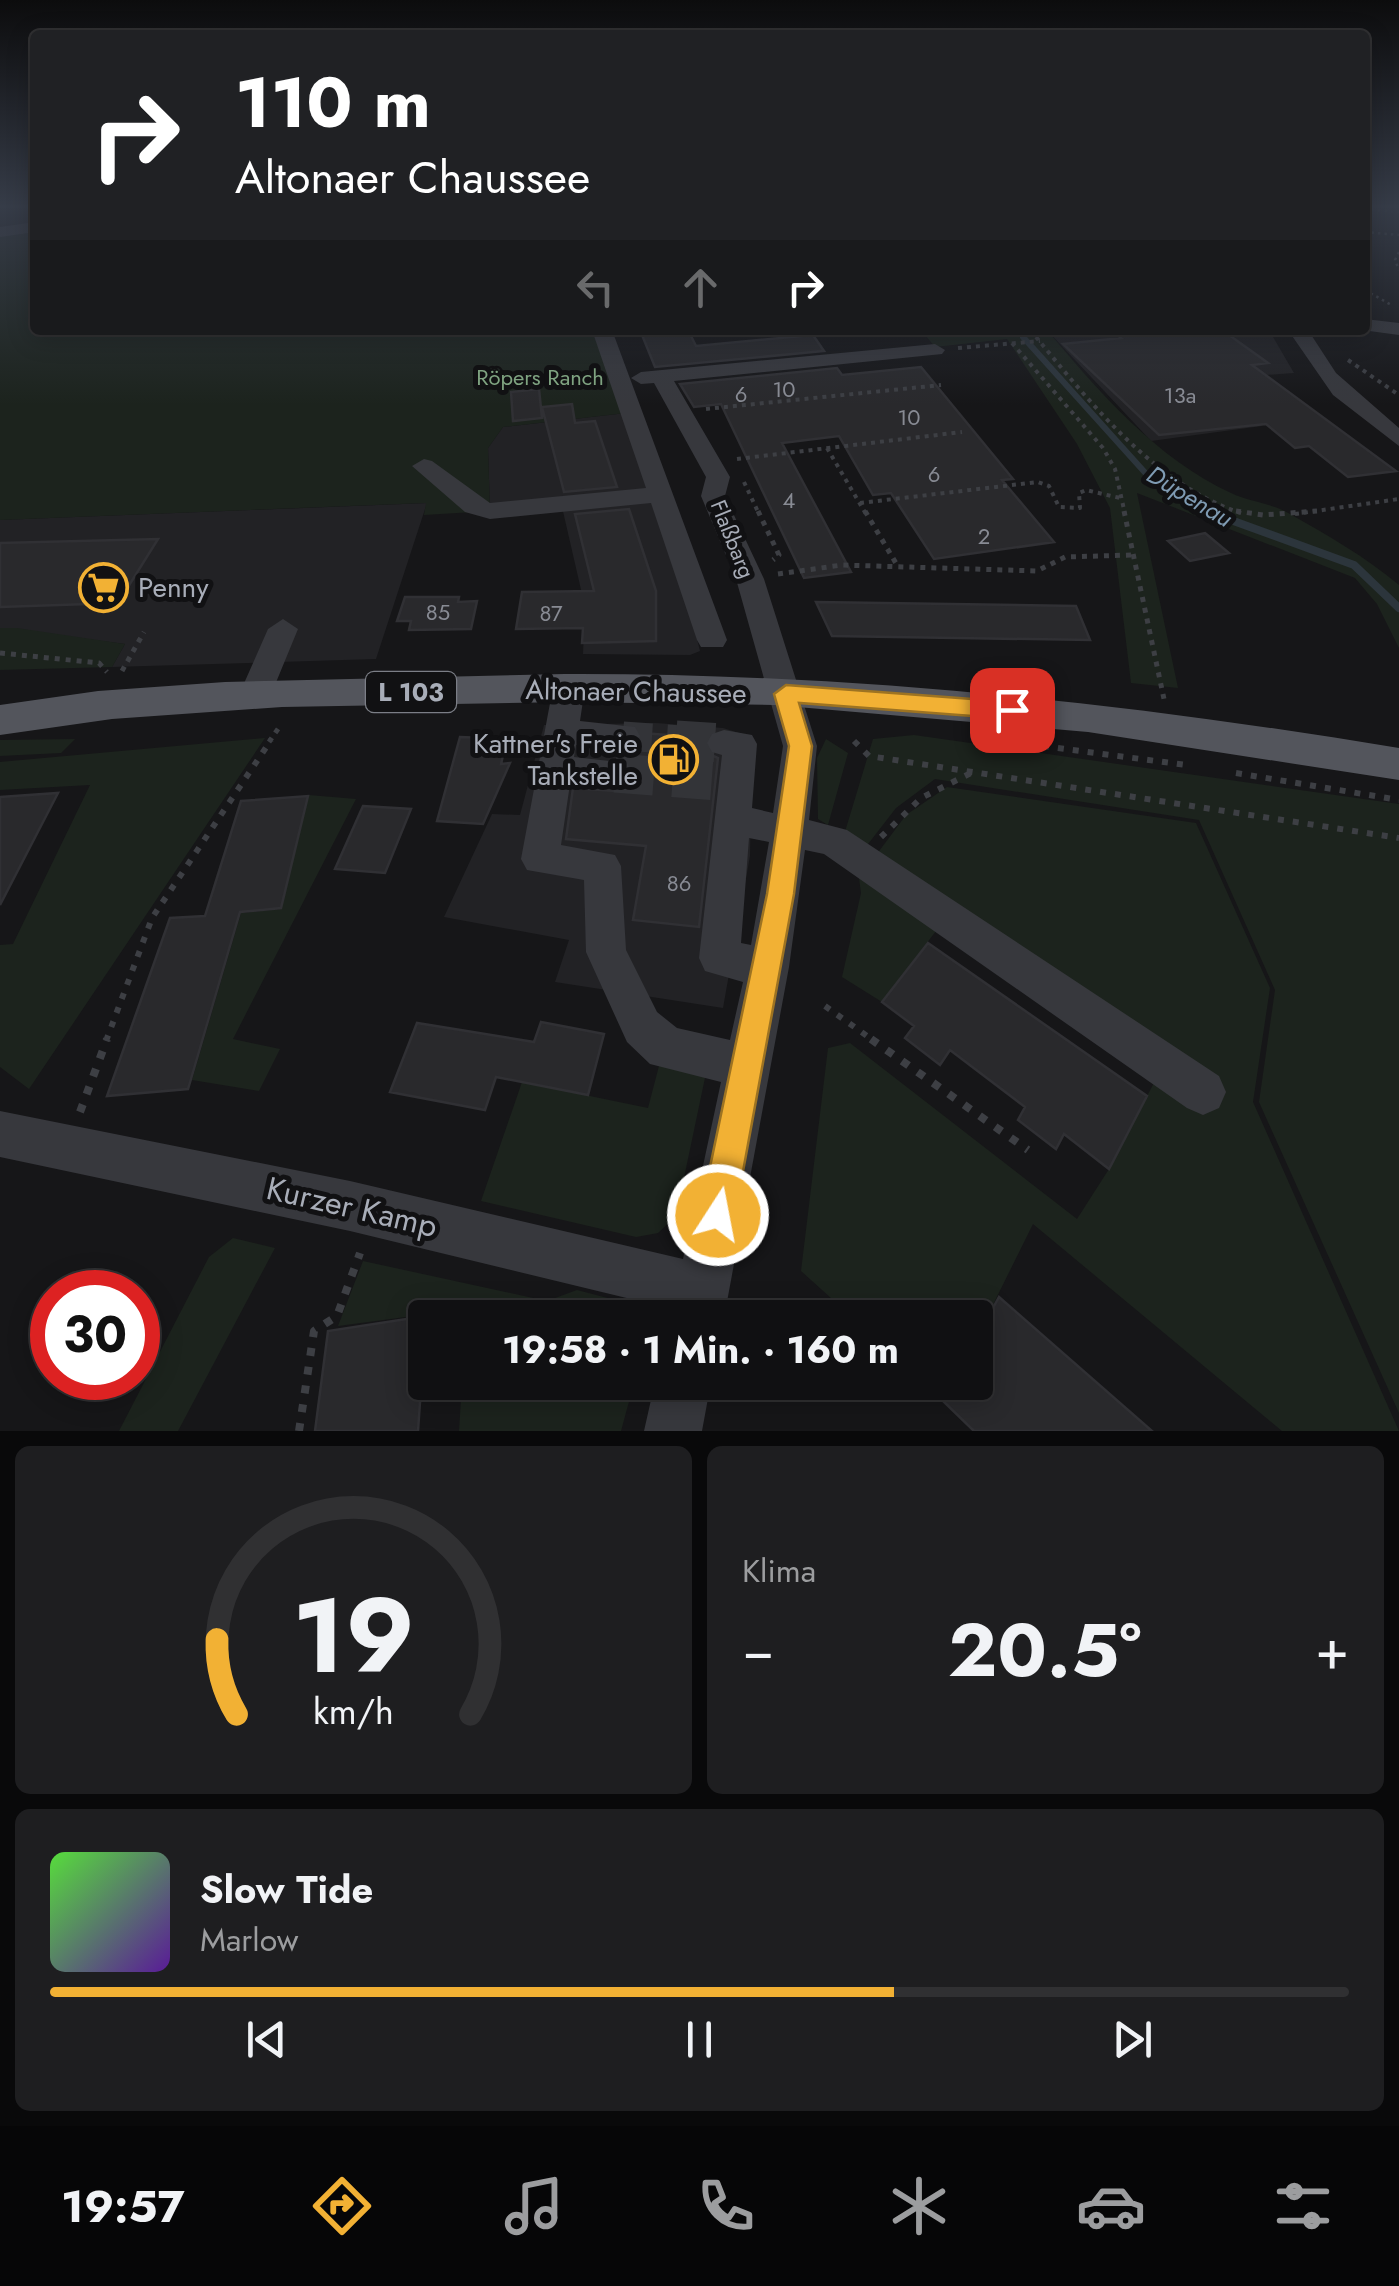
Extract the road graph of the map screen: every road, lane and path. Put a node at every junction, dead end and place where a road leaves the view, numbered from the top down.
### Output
1 (1370, 293) edge
2 (1399, 310) edge
3 (1370, 326) edge
4 (1399, 329) edge
5 (604, 335) edge
6 (1034, 335) edge
7 (1300, 335) edge
8 (1037, 341) junction
9 (1015, 342) junction
10 (935, 350) joint
11 (1346, 359) dead end
12 (662, 376) junction
13 (622, 380) junction
14 (942, 385) dead end
15 (1399, 396) edge
16 (676, 412) junction
17 (962, 432) dead end
18 (1399, 439) edge
19 (828, 448) junction
20 (723, 461) junction
21 (424, 466) dead end
22 (663, 494) junction
23 (1120, 498) junction
24 (1399, 498) edge
25 (860, 503) junction
26 (1131, 555) junction
27 (897, 565) junction
28 (748, 574) junction
29 (696, 585) junction
30 (284, 629) dead end
31 (144, 632) dead end
32 (712, 640) dead end
33 (0, 653) edge
34 (113, 682) junction
35 (569, 688) junction
36 (0, 694) edge
37 (786, 694) junction
38 (1165, 702) dead end
39 (267, 711) junction
40 (0, 720) edge
41 (854, 741) dead end
42 (1040, 746) dead end
43 (560, 750) junction
44 (619, 754) tunnel mouth
45 (1399, 764) edge
46 (1198, 767) dead end
47 (974, 772) junction
48 (1232, 772) dead end
49 (1399, 800) edge
50 (788, 834) junction
51 (1399, 838) edge
52 (863, 858) junction
53 (768, 966) junction
54 (825, 1006) dead end
55 (748, 1066) junction
56 (1203, 1092) dead end
57 (76, 1124) dead end
58 (0, 1134) edge
59 (1028, 1150) dead end
60 (360, 1253) dead end
61 (686, 1300) edge
62 (701, 1300) edge
63 (678, 1400) edge
64 (299, 1431) edge
65 (672, 1431) edge

1 - 2 path
3 - 4 street
5 - 13 street, Flaßbarg
6 - 8 path
7 - 18 street
8 - 9 path
8 - 24 path
9 - 10 path
9 - 23 path
10 - 12 street
11 - 15 path
12 - 13 street
12 - 16 street, Flaßbarg
13 - 22 street, Flaßbarg
14 - 16 path
16 - 20 street, Flaßbarg
17 - 19 path
19 - 20 path
19 - 25 path
20 - 28 street, Flaßbarg
20 - 28 path
21 - 22 street
22 - 29 street, Flaßbarg
23 - 25 path
23 - 26 path
25 - 27 path
26 - 27 path
26 - 38 path
27 - 28 path
28 - 29 street
28 - 37 street, Flaßbarg
29 - 32 street, Flaßbarg
30 - 39 street
31 - 34 path
33 - 34 path
34 - 36 main road, Altonaer Chaussee / L 103
34 - 39 main road, Altonaer Chaussee / L 103
34 - 40 main road, Altonaer Chaussee / L 103
35 - 37 main road, Altonaer Chaussee / L 103
35 - 39 main road, Altonaer Chaussee / L 103
35 - 43 street
37 - 45 main road, Altonaer Chaussee / L 103
37 - 50 street, Flaßbarg
39 - 57 path
41 - 47 path
42 - 46 path
43 - 44 street
43 - 55 street
47 - 51 path
47 - 52 path
48 - 49 path
50 - 52 street
50 - 53 street, Flaßbarg
50 - 53 street
52 - 56 street
53 - 55 street, Flaßbarg
54 - 59 path
55 - 62 street, Flaßbarg
58 - 61 street, Kurzer Kamp
60 - 64 path
63 - 65 street

